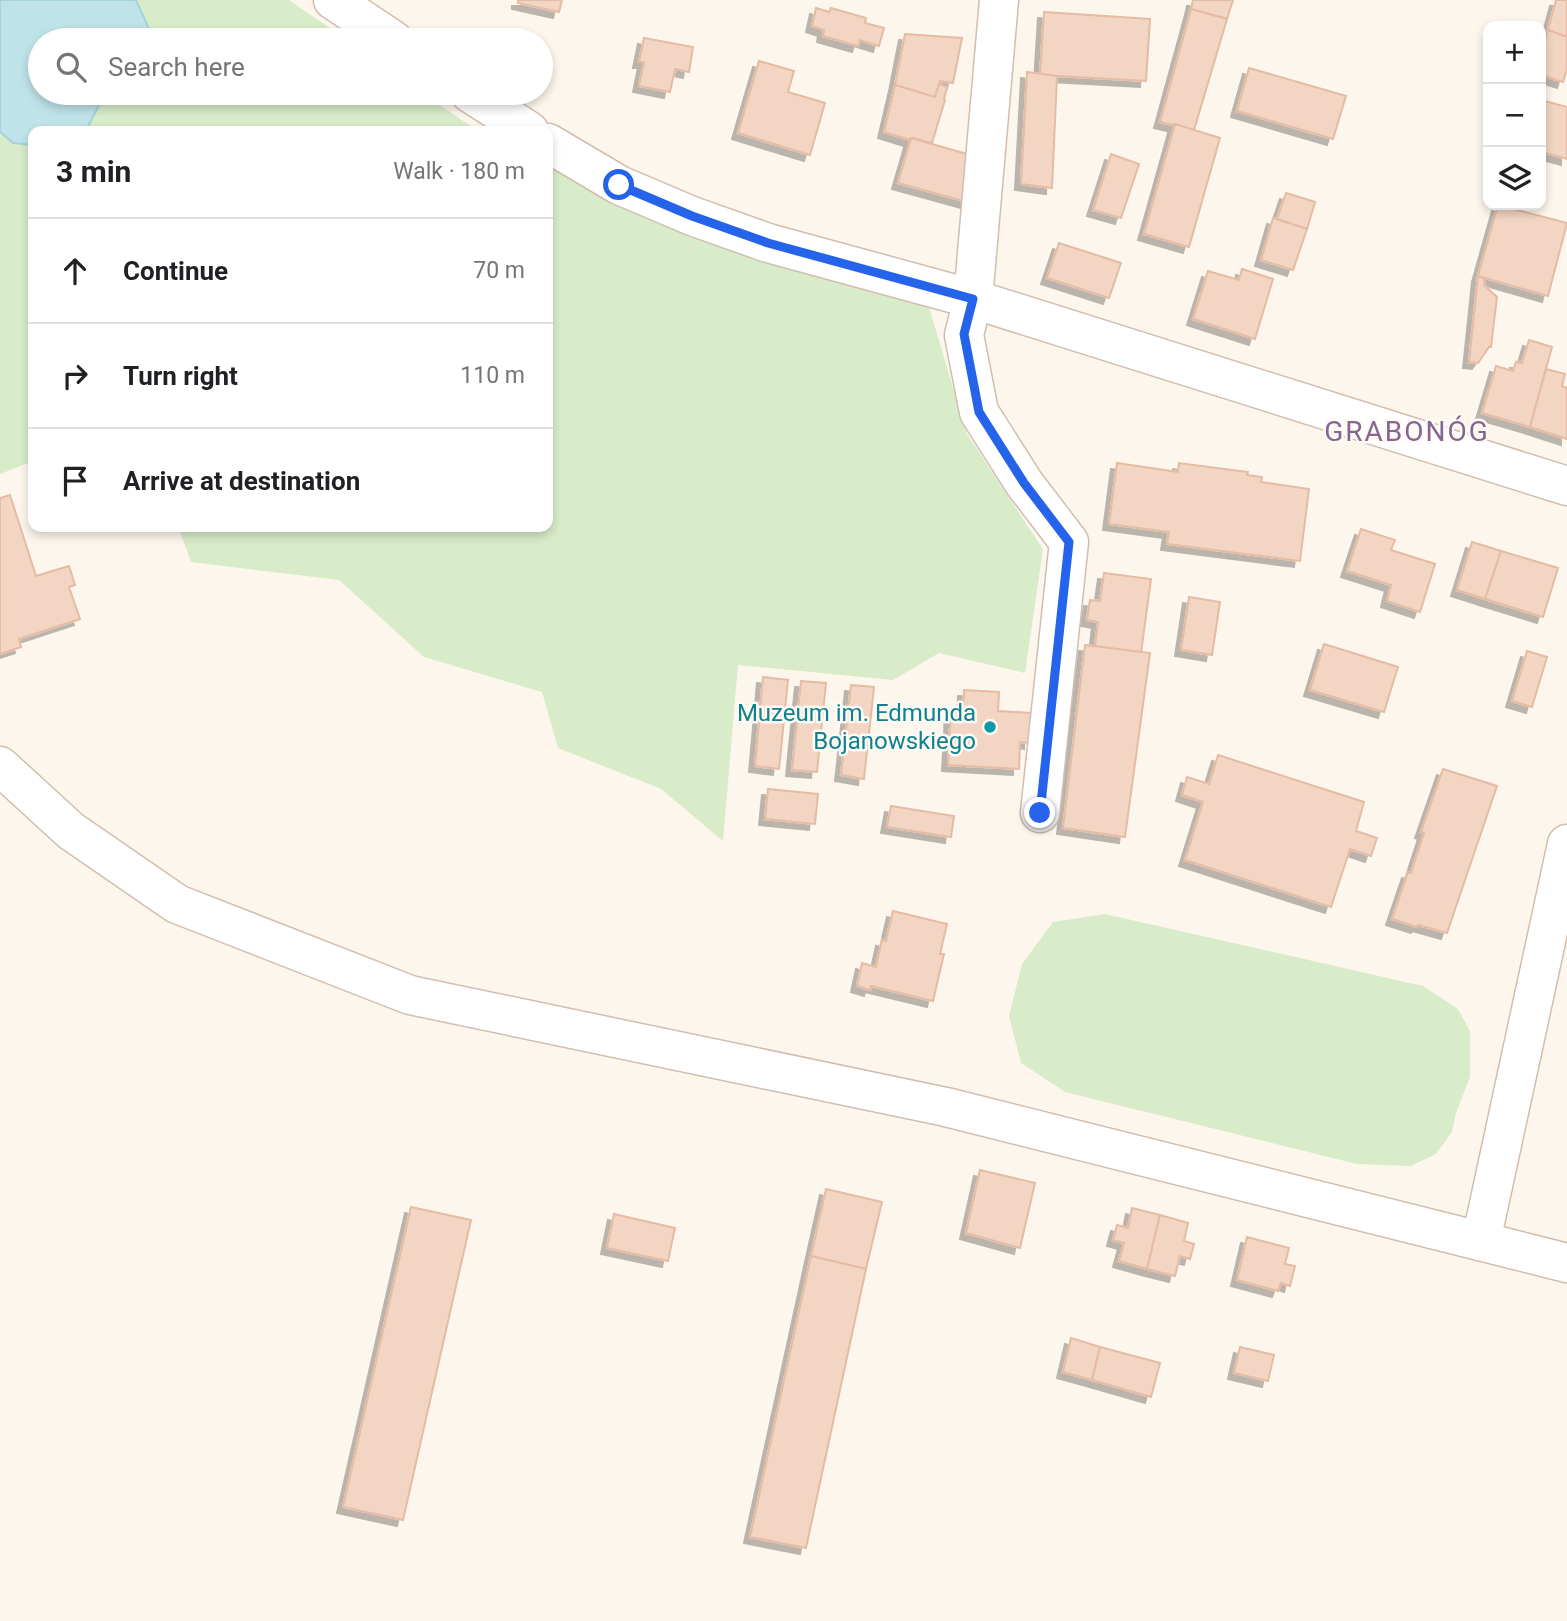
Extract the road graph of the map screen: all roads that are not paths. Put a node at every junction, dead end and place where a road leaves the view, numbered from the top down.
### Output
1 (333, 0) edge
2 (999, 0) edge
3 (375, 28) edge
4 (489, 105) edge
5 (521, 126) edge
6 (553, 146) edge
7 (973, 299) junction
8 (1567, 486) edge
9 (0, 766) edge
10 (1040, 813) dead end
11 (1567, 844) edge
12 (1481, 1241) junction
13 (1567, 1263) edge

1 - 3 street
2 - 7 street
4 - 5 street
6 - 7 street
7 - 8 street
7 - 10 street
9 - 12 street
11 - 12 street
12 - 13 street

